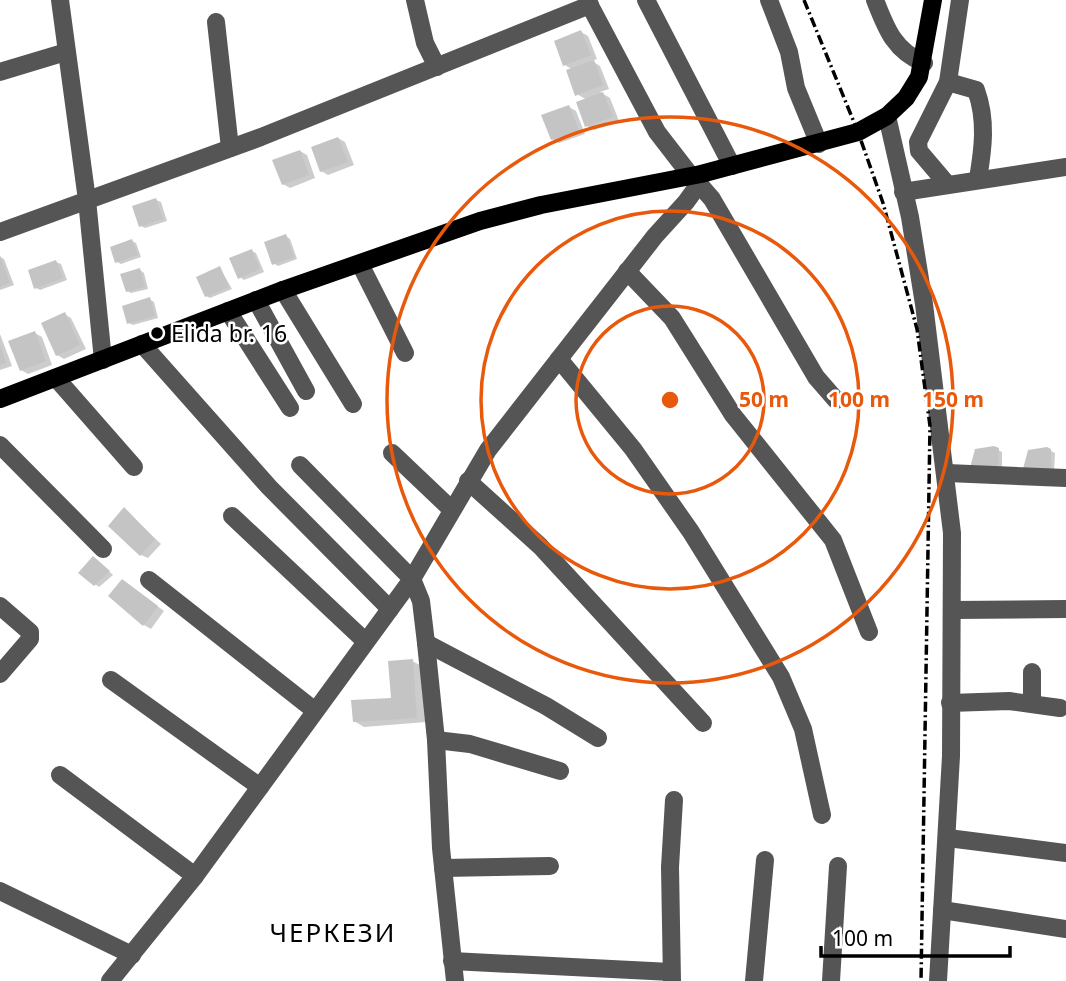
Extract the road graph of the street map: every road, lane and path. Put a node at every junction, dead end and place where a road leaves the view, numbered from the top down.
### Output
1 (60, 0) edge
2 (415, 0) edge
3 (646, 0) edge
4 (769, 0) edge
5 (875, 0) edge
6 (933, 0) edge
7 (960, 0) edge
8 (589, 3) edge
9 (216, 22) dead end
10 (66, 52) junction
11 (924, 63) junction
12 (437, 67) junction
13 (0, 72) edge
14 (948, 82) junction
15 (887, 116) junction
16 (819, 144) junction
17 (230, 148) junction
18 (732, 166) junction
19 (1066, 167) edge
20 (697, 178) junction
21 (978, 179) junction
22 (947, 184) junction
23 (903, 192) junction
24 (87, 200) junction
25 (0, 232) edge
26 (360, 264) junction
27 (627, 271) junction
28 (283, 290) junction
29 (256, 300) junction
30 (228, 312) junction
31 (142, 344) junction
32 (405, 353) dead end
33 (559, 359) junction
34 (103, 360) junction
35 (56, 378) junction
36 (306, 391) dead end
37 (0, 399) edge
38 (836, 400) dead end
39 (354, 404) dead end
40 (290, 408) dead end
41 (0, 445) edge
42 (393, 453) dead end
43 (300, 465) dead end
44 (134, 467) dead end
45 (947, 473) junction
46 (1066, 478) edge
47 (468, 481) junction
48 (452, 510) junction
49 (232, 516) dead end
50 (103, 549) dead end
51 (412, 579) junction
52 (149, 580) dead end
53 (0, 606) edge
54 (1066, 608) edge
55 (390, 609) junction
56 (952, 610) junction
57 (869, 632) dead end
58 (365, 642) junction
59 (426, 643) junction
60 (1032, 672) dead end
61 (0, 674) edge
62 (111, 680) dead end
63 (1032, 702) junction
64 (950, 703) junction
65 (1060, 708) dead end
66 (314, 710) junction
67 (704, 723) dead end
68 (597, 738) dead end
69 (436, 740) junction
70 (560, 771) dead end
71 (60, 775) dead end
72 (260, 787) junction
73 (674, 800) dead end
74 (822, 815) dead end
75 (948, 838) junction
76 (1066, 853) edge
77 (765, 860) dead end
78 (550, 866) dead end
79 (838, 866) dead end
80 (443, 868) junction
81 (195, 876) junction
82 (0, 891) edge
83 (942, 910) junction
84 (1066, 929) edge
85 (132, 954) junction
86 (452, 961) junction
87 (672, 977) edge
88 (110, 981) edge
89 (455, 981) edge
90 (754, 981) edge
91 (831, 981) edge
92 (938, 981) edge

1 - 10 street
2 - 12 street
3 - 18 street
4 - 16 street
5 - 11 street
6 - 11 main road
7 - 14 street
8 - 12 street
8 - 20 street
9 - 17 street
10 - 13 street
10 - 24 street
11 - 15 main road
12 - 17 street
14 - 21 street
14 - 22 street
15 - 16 main road
15 - 23 street
16 - 18 main road
17 - 24 street
18 - 20 main road
19 - 21 street
20 - 26 main road
20 - 27 street
20 - 38 street
21 - 22 street
22 - 23 street
23 - 45 street
24 - 25 street
24 - 34 street
26 - 28 main road
26 - 32 street
27 - 33 street
27 - 57 street
28 - 29 main road
28 - 39 street
29 - 30 main road
29 - 36 street
30 - 31 main road
30 - 40 street
31 - 34 main road
31 - 55 street
33 - 47 street
33 - 74 street
34 - 35 main road
35 - 37 main road
35 - 44 street
41 - 50 street
42 - 48 street
43 - 51 street
45 - 46 street
45 - 56 street
47 - 48 street
47 - 67 street
48 - 51 street
49 - 58 street
51 - 55 street
51 - 59 street
52 - 66 street
53 - 61 street
54 - 56 street
55 - 58 street
56 - 64 street
58 - 66 street
59 - 68 street
59 - 69 street
60 - 63 street
62 - 72 street
63 - 64 street
63 - 65 street
64 - 75 street
66 - 72 street
69 - 70 street
69 - 80 street
71 - 81 street
72 - 81 street
73 - 87 street
75 - 76 street
75 - 83 street
77 - 90 street
78 - 80 street
79 - 91 street
80 - 86 street
81 - 85 street
82 - 85 street
83 - 84 street
83 - 92 street
85 - 88 street
86 - 87 street
86 - 89 street

